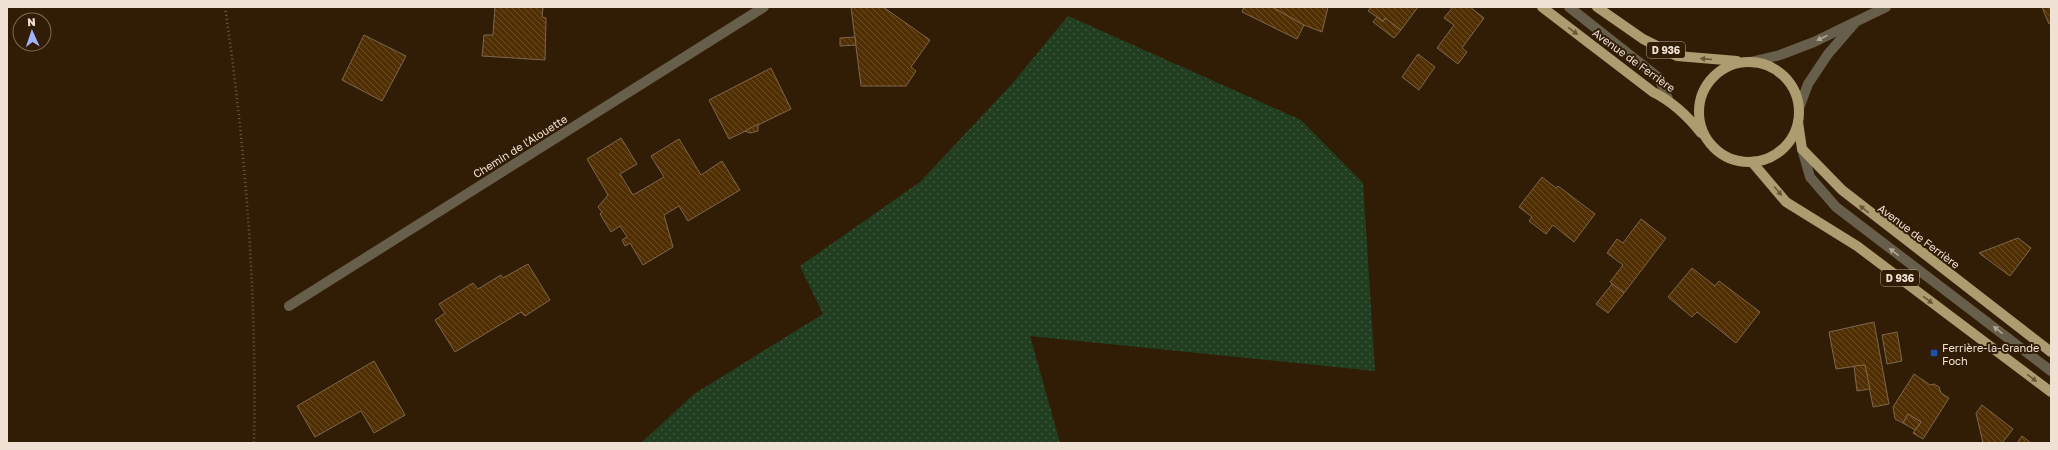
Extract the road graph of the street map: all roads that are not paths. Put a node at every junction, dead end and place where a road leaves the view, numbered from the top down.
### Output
1 (764, 7) edge
2 (1542, 7) edge
3 (1569, 7) edge
4 (1597, 7) edge
5 (1886, 7) edge
6 (1857, 21) junction
7 (1748, 62) junction
8 (1668, 99) junction
9 (1799, 108) junction
10 (1798, 122) junction
11 (1706, 139) junction
12 (1802, 149) junction
13 (1752, 162) junction
14 (289, 306) dead end
15 (2051, 352) edge
16 (2051, 371) edge
17 (2051, 392) edge

1 - 14 street, Chemin de l'Alouette
2 -> 8 main road, Avenue de Ferrière
3 - 8 street
7 -> 4 main road, Avenue de Ferrière / D 936
5 - 6 street
6 -> 7 street
6 - 9 street
7 - 9 main road
7 - 11 main road
8 - 11 main road, Avenue de Ferrière
9 - 10 main road
10 - 12 main road
10 - 13 main road
11 - 13 main road
15 -> 12 main road, Avenue de Ferrière / D 936
16 -> 12 street
13 -> 17 main road, D 936

